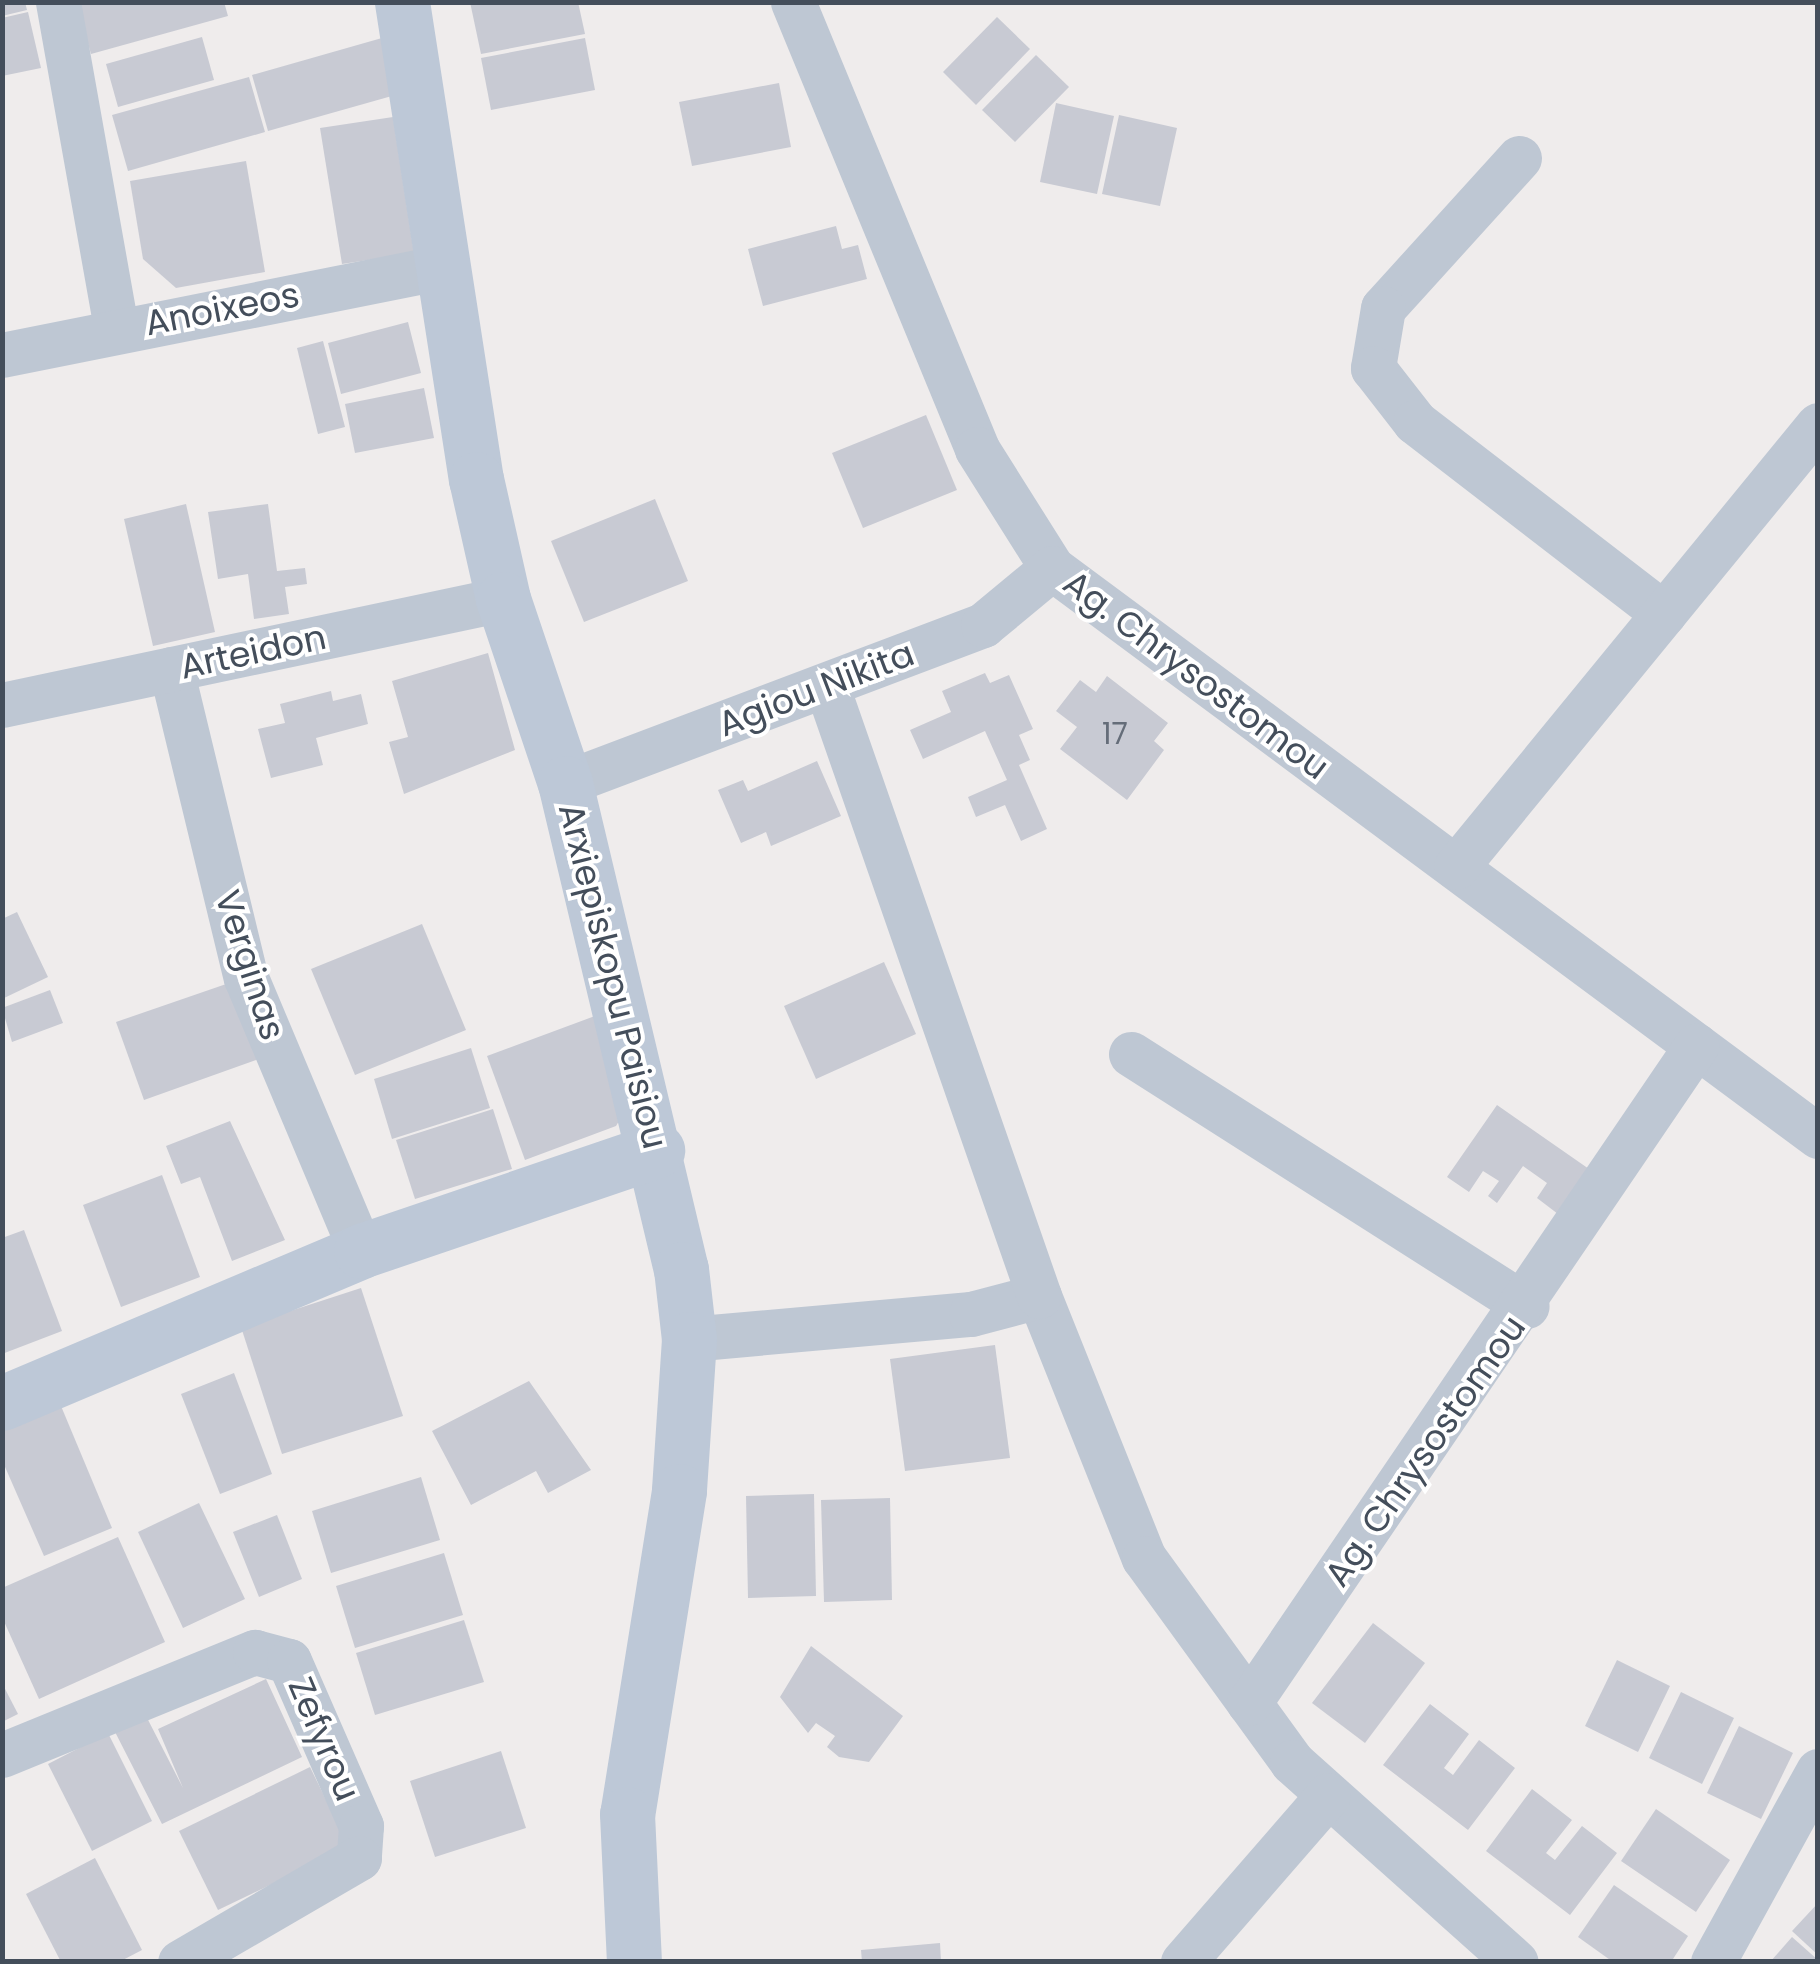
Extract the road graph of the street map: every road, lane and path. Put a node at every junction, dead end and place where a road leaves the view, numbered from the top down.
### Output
1 (58, 2) edge
2 (402, 2) edge
3 (793, 2) edge
4 (1519, 158) dead end
5 (443, 267) junction
6 (116, 328) junction
7 (2, 355) edge
8 (1818, 425) edge
9 (1052, 568) junction
10 (503, 599) junction
11 (1664, 614) junction
12 (171, 669) junction
13 (827, 687) junction
14 (2, 705) edge
15 (564, 783) junction
16 (1456, 868) junction
17 (1696, 1046) junction
18 (1131, 1054) dead end
19 (1818, 1136) edge
20 (657, 1150) junction
21 (361, 1250) junction
22 (1039, 1296) junction
23 (1526, 1306) junction
24 (689, 1339) junction
25 (2, 1403) edge
26 (1249, 1703) junction
27 (2, 1755) edge
28 (1818, 1771) edge
29 (1328, 1794) junction
30 (180, 1962) edge
31 (634, 1962) edge
32 (1184, 1962) edge
33 (1516, 1962) edge
34 (1713, 1962) edge

1 - 6 street
2 - 5 street, Arxiepiskopu Paisiou
3 - 9 street, Ag. Chrysostomou
4 - 11 street
5 - 6 street, Anoixeos
5 - 10 street, Arxiepiskopu Paisiou
6 - 7 street, Anoixeos
8 - 11 street
9 - 13 street, Agiou Nikita
9 - 16 street, Ag. Chrysostomou
10 - 12 street, Arteidon
10 - 15 street, Arxiepiskopu Paisiou
11 - 16 street
12 - 14 street, Arteidon
12 - 21 street, Verginas
13 - 15 street, Agiou Nikita
13 - 22 street
15 - 20 street, Arxiepiskopu Paisiou
16 - 17 street, Ag. Chrysostomou
17 - 19 street, Ag. Chrysostomou
17 - 23 street, Ag. Chrysostomou
18 - 23 street
20 - 21 street
20 - 24 street, Arxiepiskopu Paisiou
21 - 25 street
22 - 24 street
22 - 26 street
23 - 26 street, Ag. Chrysostomou
24 - 31 street, Arxiepiskopu Paisiou
26 - 29 street
27 - 30 street, Zefyrou
28 - 34 street
29 - 32 street
29 - 33 street

